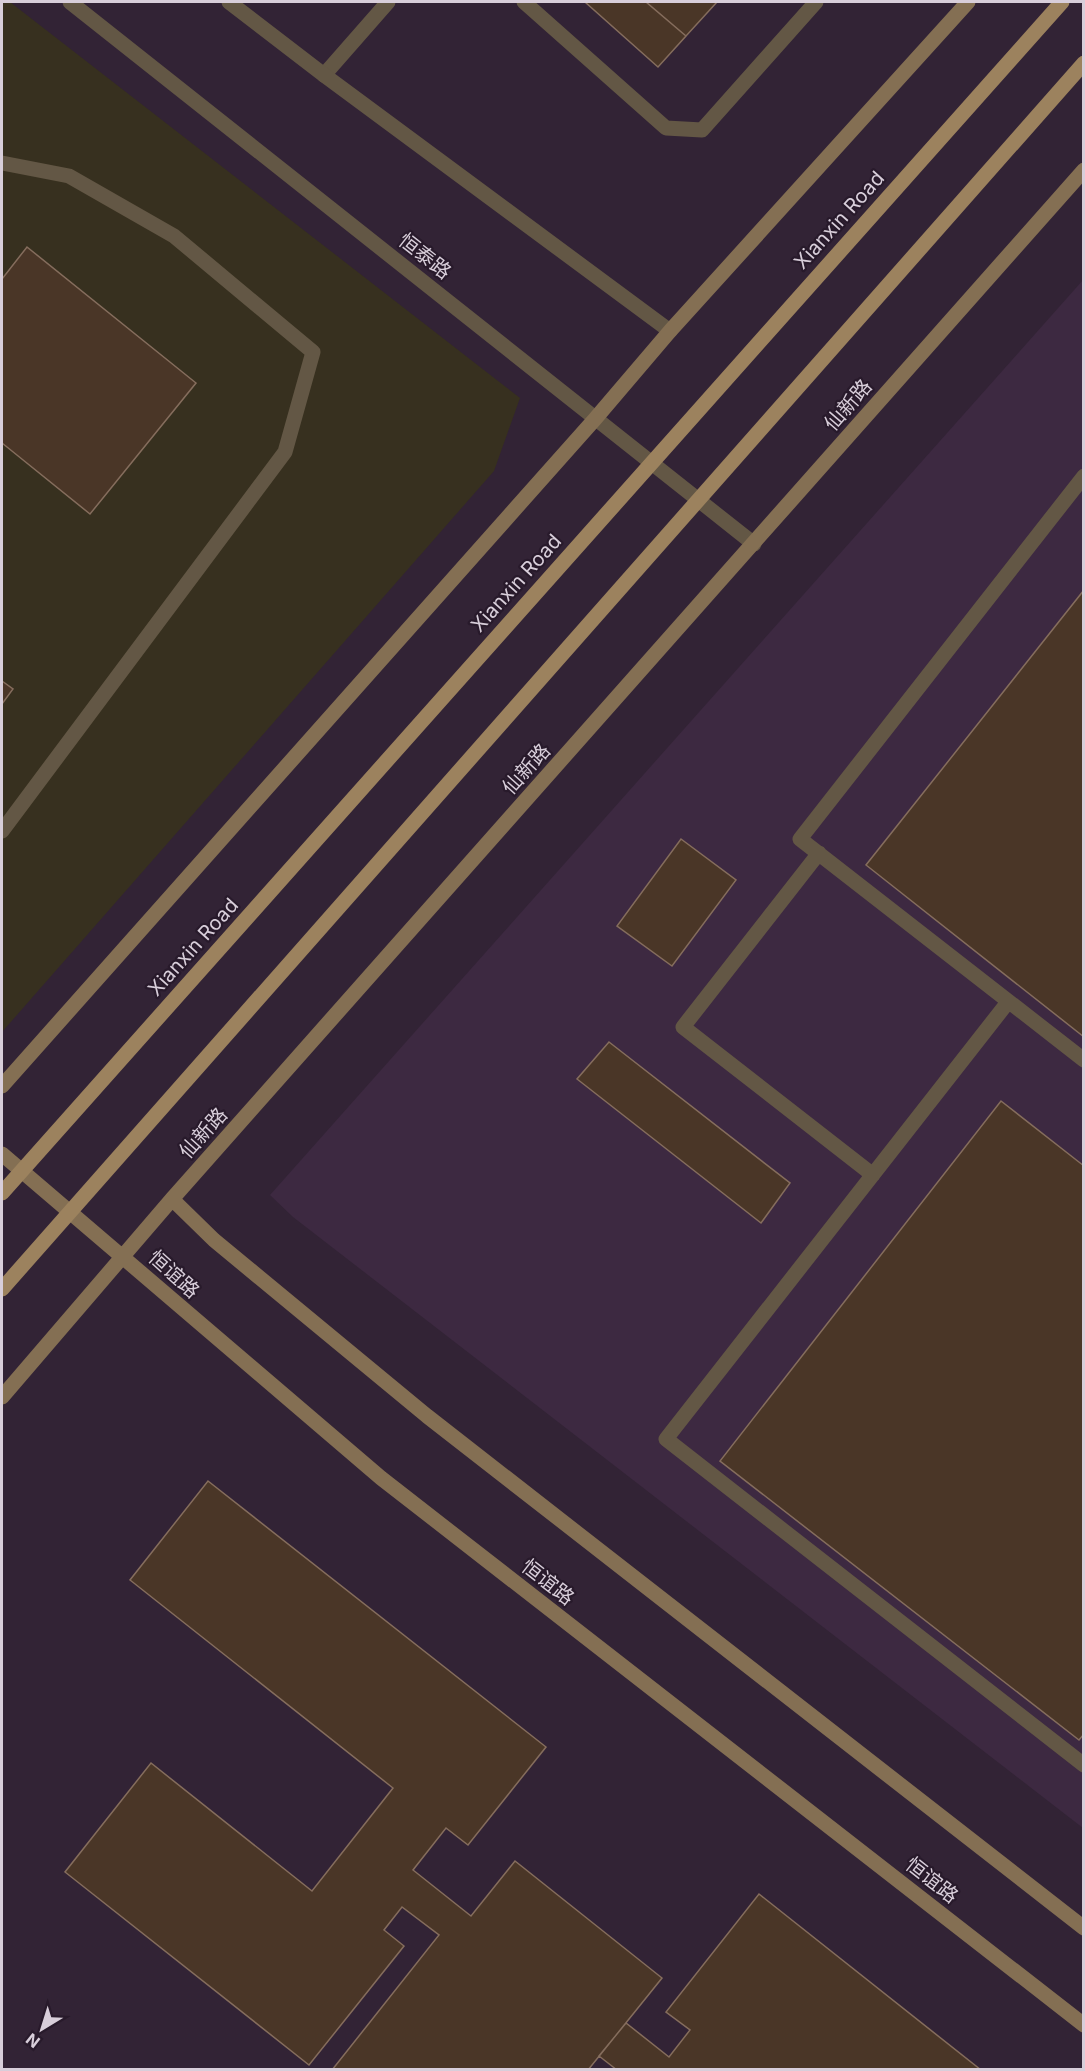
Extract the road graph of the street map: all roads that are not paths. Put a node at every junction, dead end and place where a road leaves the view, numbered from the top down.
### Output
1 (70, 2) edge
2 (229, 2) edge
3 (388, 2) edge
4 (524, 2) edge
5 (816, 2) edge
6 (968, 2) edge
7 (1062, 2) edge
8 (1083, 63) edge
9 (324, 75) junction
10 (2, 163) edge
11 (1083, 170) edge
12 (670, 331) junction
13 (596, 419) junction
14 (1083, 476) edge
15 (754, 544) junction
16 (2, 831) edge
17 (819, 854) junction
18 (1008, 1002) junction
19 (1083, 1060) edge
20 (2, 1086) edge
21 (2, 1154) edge
22 (873, 1175) junction
23 (2, 1193) edge
24 (172, 1199) junction
25 (123, 1257) junction
26 (2, 1288) edge
27 (2, 1397) edge
28 (1083, 1766) edge
29 (1083, 1928) edge
30 (1083, 2025) edge

1 - 13 street, 恒泰路
2 - 9 street
3 - 9 street
4 - 5 street
6 - 12 main road
7 - 23 main road, Xianxin Road, bridge
8 - 26 main road, bridge
9 - 12 street
10 - 16 street
11 - 15 main road, 仙新路
12 - 13 main road
13 - 15 street, 恒泰路
13 - 20 main road
14 - 17 street
15 - 24 main road, 仙新路
17 - 18 street
17 - 22 street
18 - 19 street
18 - 22 street
21 - 25 main road, 恒谊路
22 - 28 street
24 - 25 main road, 仙新路
24 - 29 main road
25 - 27 main road, 仙新路
25 - 30 main road, 恒谊路

